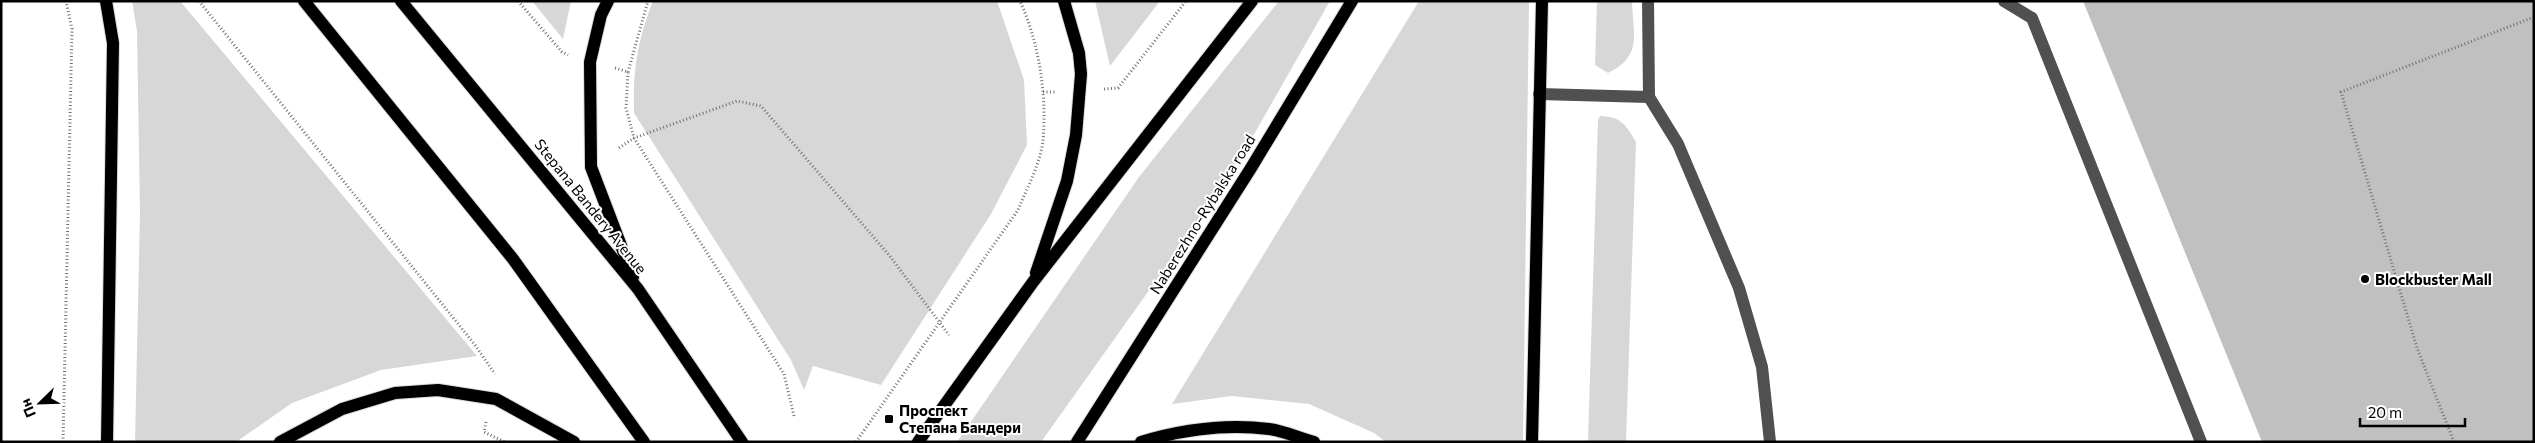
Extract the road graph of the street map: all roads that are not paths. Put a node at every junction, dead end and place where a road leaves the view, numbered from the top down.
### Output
1 (106, 1) edge
2 (304, 1) edge
3 (401, 1) edge
4 (608, 1) edge
5 (1064, 1) edge
6 (1252, 1) edge
7 (1352, 1) edge
8 (1542, 1) edge
9 (1648, 1) edge
10 (2004, 1) edge
11 (1539, 94) junction
12 (1649, 97) junction
13 (1033, 282) junction
14 (638, 289) junction
15 (107, 442) edge
16 (280, 442) edge
17 (574, 442) edge
18 (644, 442) edge
19 (742, 442) edge
20 (918, 442) edge
21 (1077, 442) edge
22 (1141, 442) edge
23 (1314, 442) edge
24 (1532, 442) edge
25 (1770, 442) edge
26 (2201, 442) edge

1 - 15 main road
2 - 18 main road
3 - 14 main road, Stepana Bandery Avenue
4 - 14 main road
5 - 13 main road
6 - 13 main road
7 - 21 main road, Naberezhno-Rybalska road
8 - 11 main road
9 - 12 lane
10 - 26 lane
11 - 12 lane
11 - 24 main road
12 - 25 lane
13 - 20 main road
14 - 19 main road, Stepana Bandery Avenue
16 - 17 main road
22 - 23 main road

